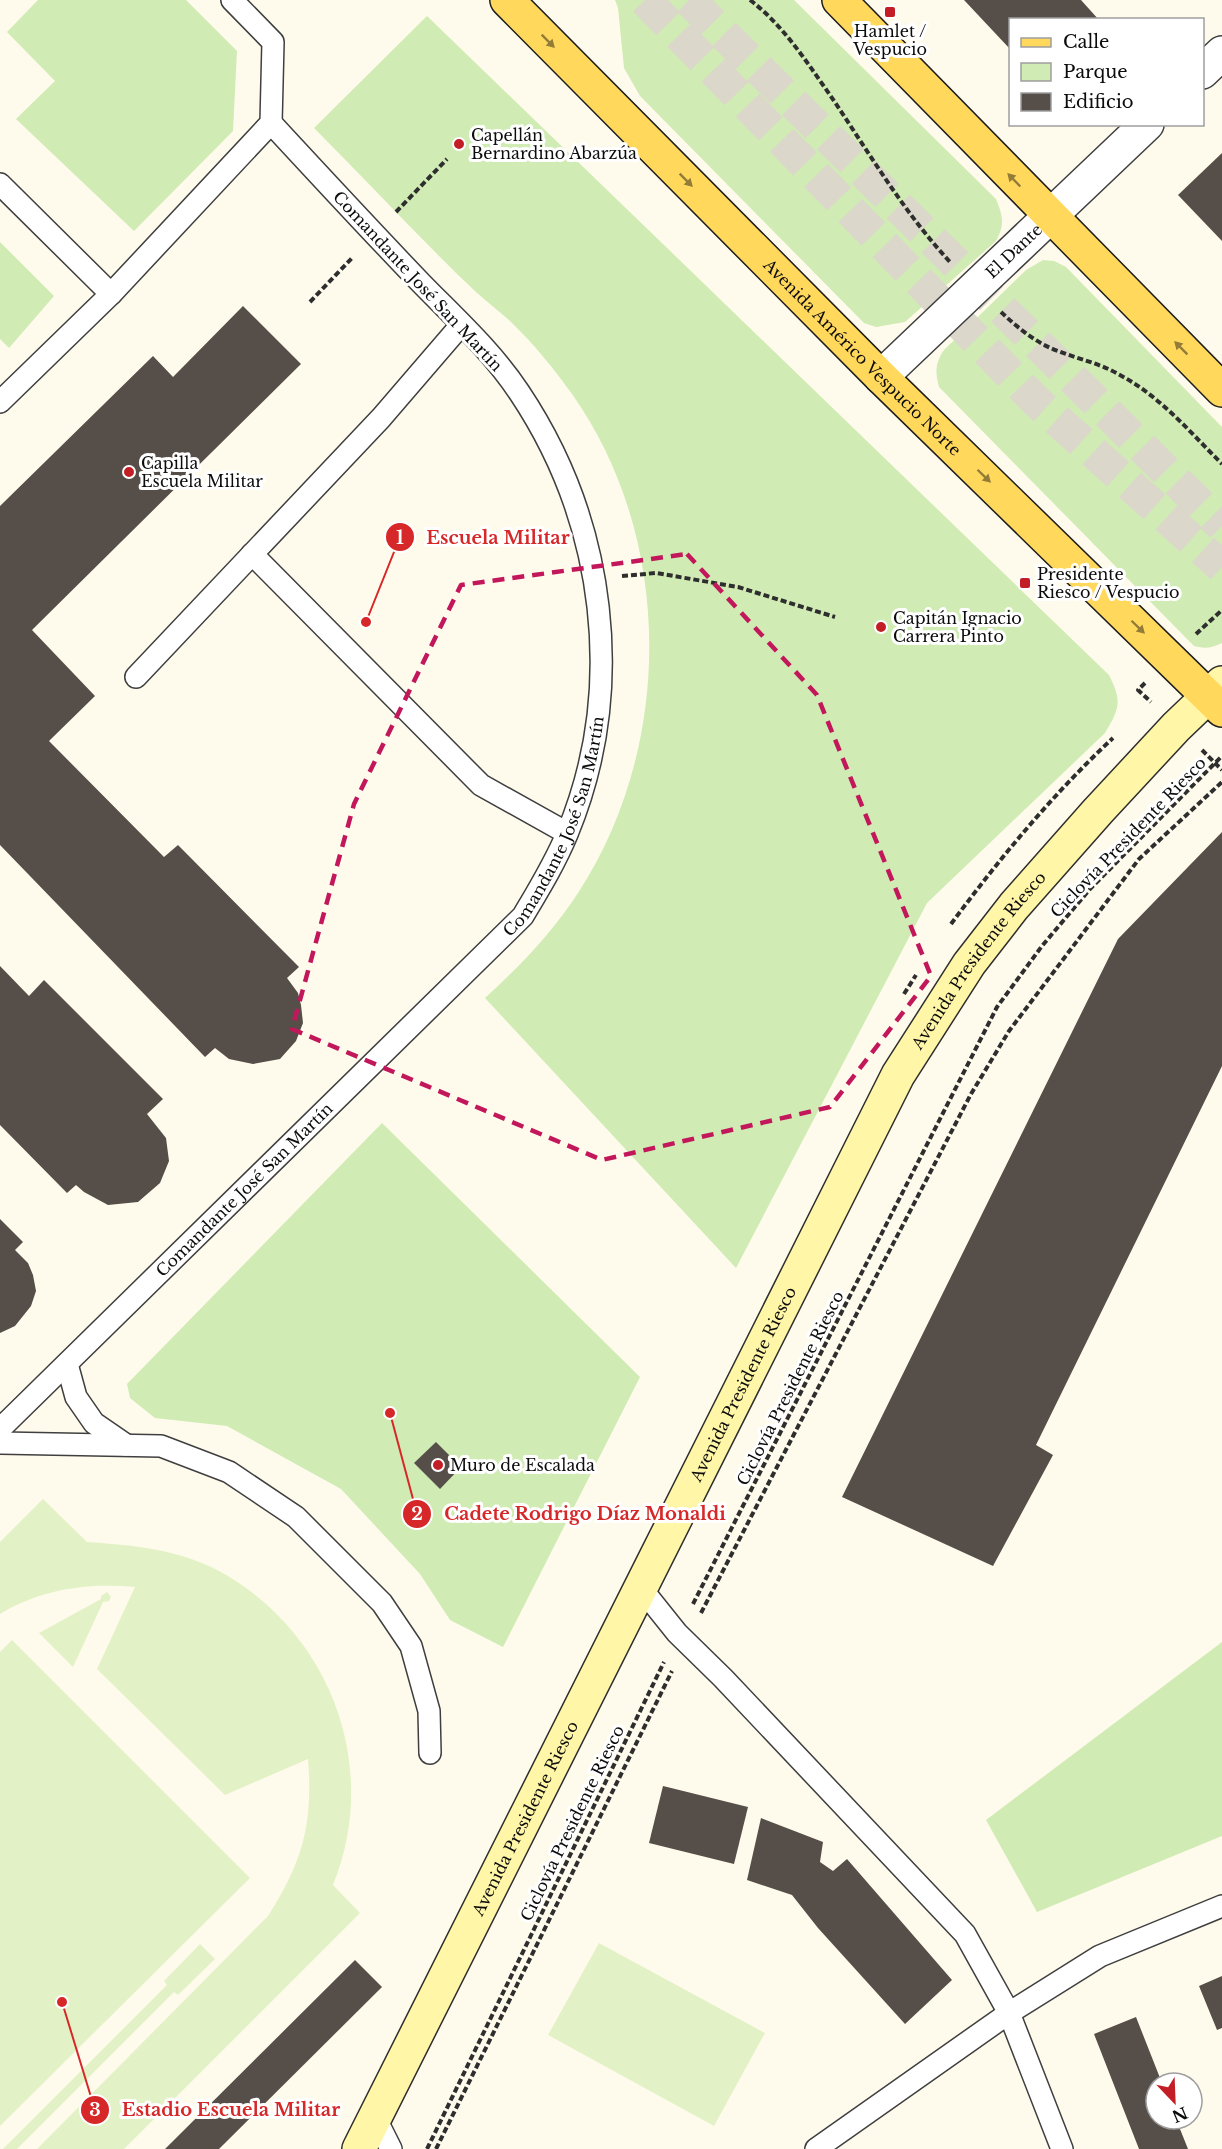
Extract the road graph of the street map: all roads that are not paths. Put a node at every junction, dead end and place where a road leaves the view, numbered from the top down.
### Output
1 (232, 0) edge
2 (507, 0) edge
3 (839, 0) edge
4 (1222, 53) edge
5 (1204, 71) edge
6 (271, 123) junction
7 (1145, 126) edge
8 (0, 184) edge
9 (1051, 217) junction
10 (111, 294) junction
11 (461, 325) junction
12 (881, 377) junction
13 (1222, 390) edge
14 (0, 402) edge
15 (252, 554) junction
16 (136, 677) dead end
17 (1217, 697) edge
18 (567, 833) junction
19 (67, 1364) junction
20 (0, 1429) edge
21 (0, 1443) edge
22 (126, 1445) junction
23 (640, 1588) junction
24 (430, 1754) dead end
25 (1222, 1906) edge
26 (1009, 2013) junction
27 (375, 2118) junction
28 (359, 2149) edge
29 (391, 2149) edge
30 (816, 2149) edge
31 (1062, 2149) edge

1 - 6 lane
2 -> 12 main road, Avenida Américo Vespucio Norte
9 -> 3 main road
4 - 5 street
6 - 10 lane
6 - 11 lane, Comandante José San Martín
7 - 9 street, El Dante
8 - 10 lane
9 - 12 street, El Dante
13 -> 9 main road
10 - 14 lane
11 - 15 lane
11 - 18 lane, Comandante José San Martín
12 -> 17 main road, Avenida Américo Vespucio Norte
15 - 16 lane
15 - 18 lane
17 - 23 main road, Avenida Presidente Riesco
18 - 19 lane, Comandante José San Martín
19 - 20 lane, Comandante José San Martín
19 - 22 lane
21 - 22 lane
22 - 24 lane
23 - 26 lane
23 - 27 main road, Avenida Presidente Riesco
25 - 26 lane
26 - 30 lane
26 - 31 lane
27 - 28 main road, Avenida Presidente Riesco
27 - 29 lane

